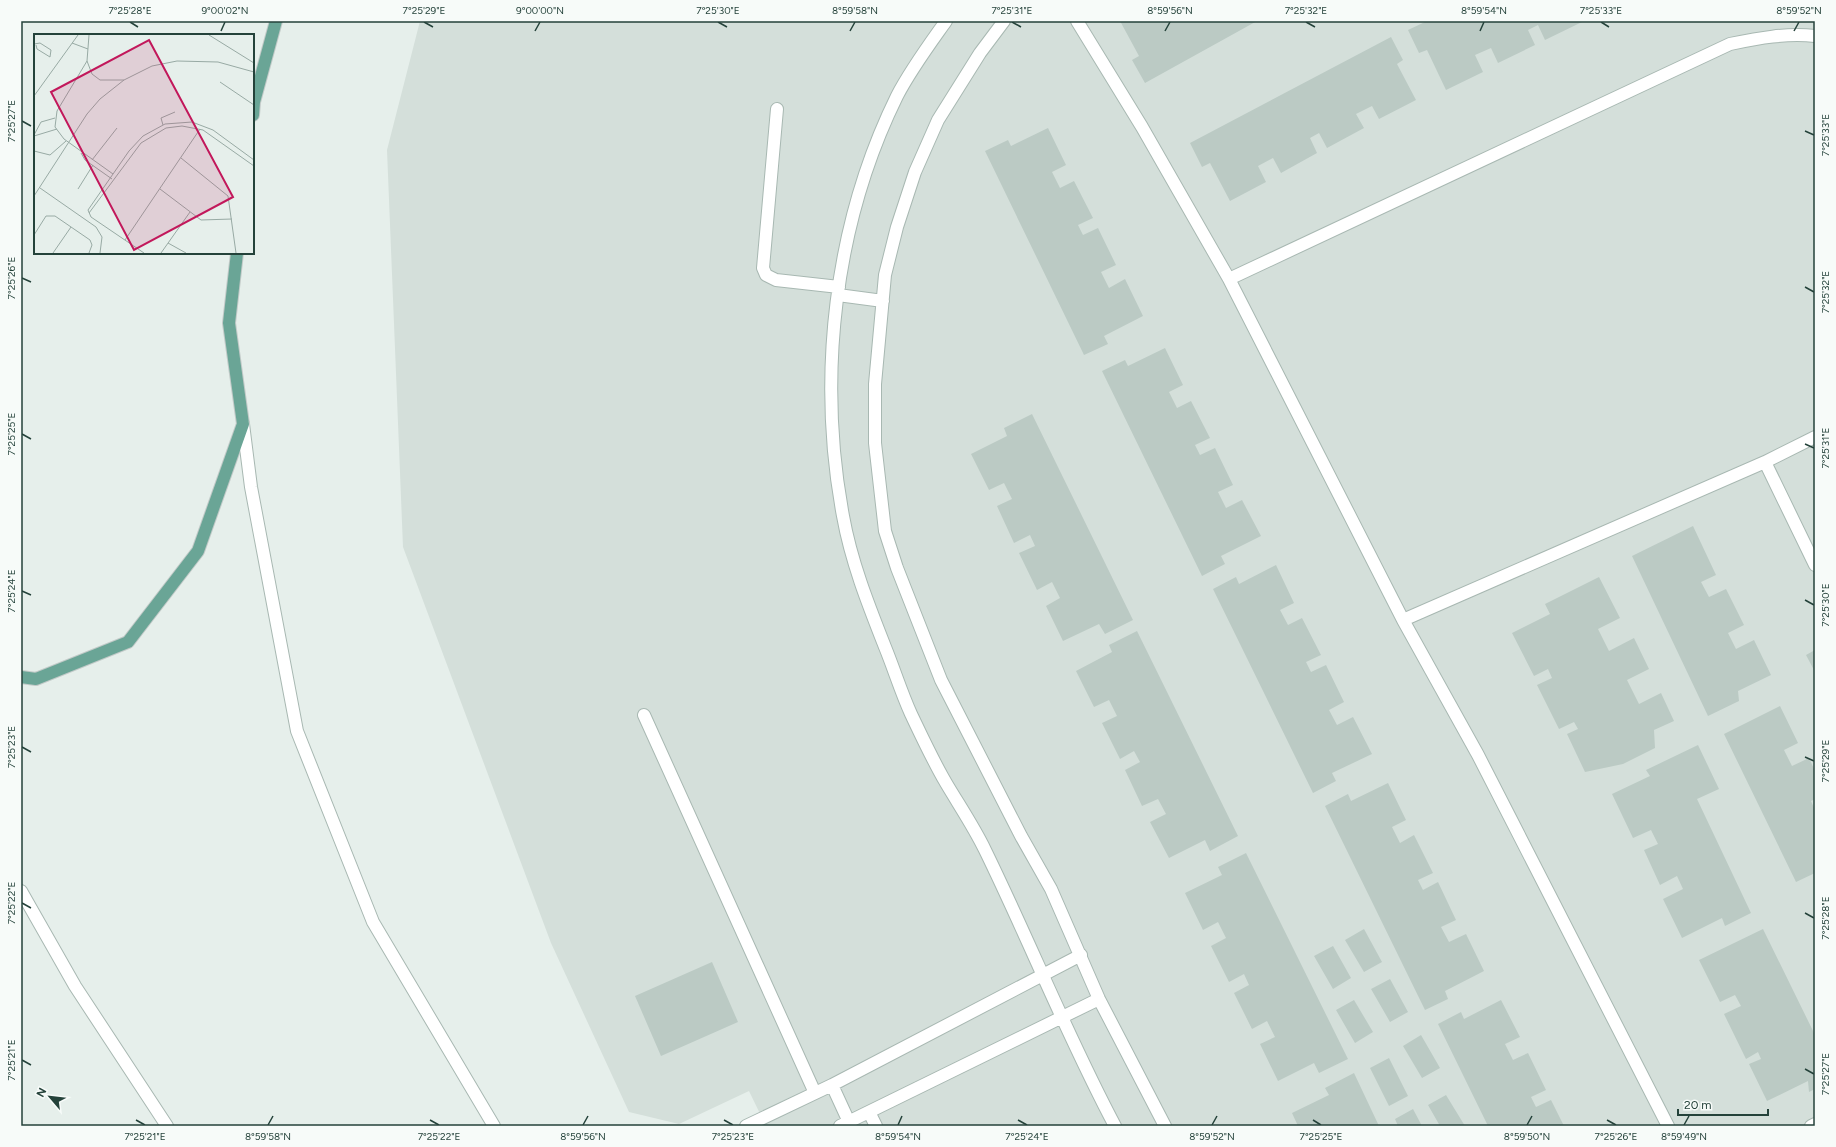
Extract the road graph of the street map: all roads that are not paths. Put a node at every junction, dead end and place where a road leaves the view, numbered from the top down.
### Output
1 (276, 21) edge
2 (946, 21) edge
3 (1004, 21) edge
4 (1077, 21) edge
5 (1815, 36) edge
6 (254, 102) edge
7 (777, 109) dead end
8 (237, 254) edge
9 (1229, 279) junction
10 (839, 291) junction
11 (883, 301) junction
12 (243, 424) junction
13 (1815, 437) edge
14 (1764, 462) junction
15 (1815, 565) edge
16 (1402, 620) junction
17 (21, 677) edge
18 (644, 715) dead end
19 (21, 891) edge
20 (1081, 955) junction
21 (1043, 975) junction
22 (1099, 999) junction
23 (1062, 1018) junction
24 (832, 1085) junction
25 (815, 1093) junction
26 (869, 1112) junction
27 (844, 1124) edge
28 (1815, 1124) edge
29 (167, 1126) edge
30 (494, 1126) edge
31 (746, 1126) edge
32 (876, 1126) edge
33 (1115, 1126) edge
34 (1165, 1126) edge
35 (1668, 1126) edge
36 (1811, 1126) edge

1 - 6 main road
2 - 10 street
3 - 11 street
4 - 9 street
5 - 9 street
7 - 10 street
8 - 12 main road
9 - 16 street
10 - 11 street
10 - 21 street
11 - 20 street
12 - 17 main road
12 - 30 street
13 - 14 street
14 - 15 street
14 - 16 street
16 - 35 street
18 - 25 street
19 - 29 street
20 - 21 street
20 - 22 street
21 - 23 street
21 - 24 street
22 - 23 street
22 - 34 street
23 - 26 street
23 - 33 street
24 - 25 street
24 - 27 street
25 - 31 street
26 - 27 street
26 - 32 street
28 - 36 street

